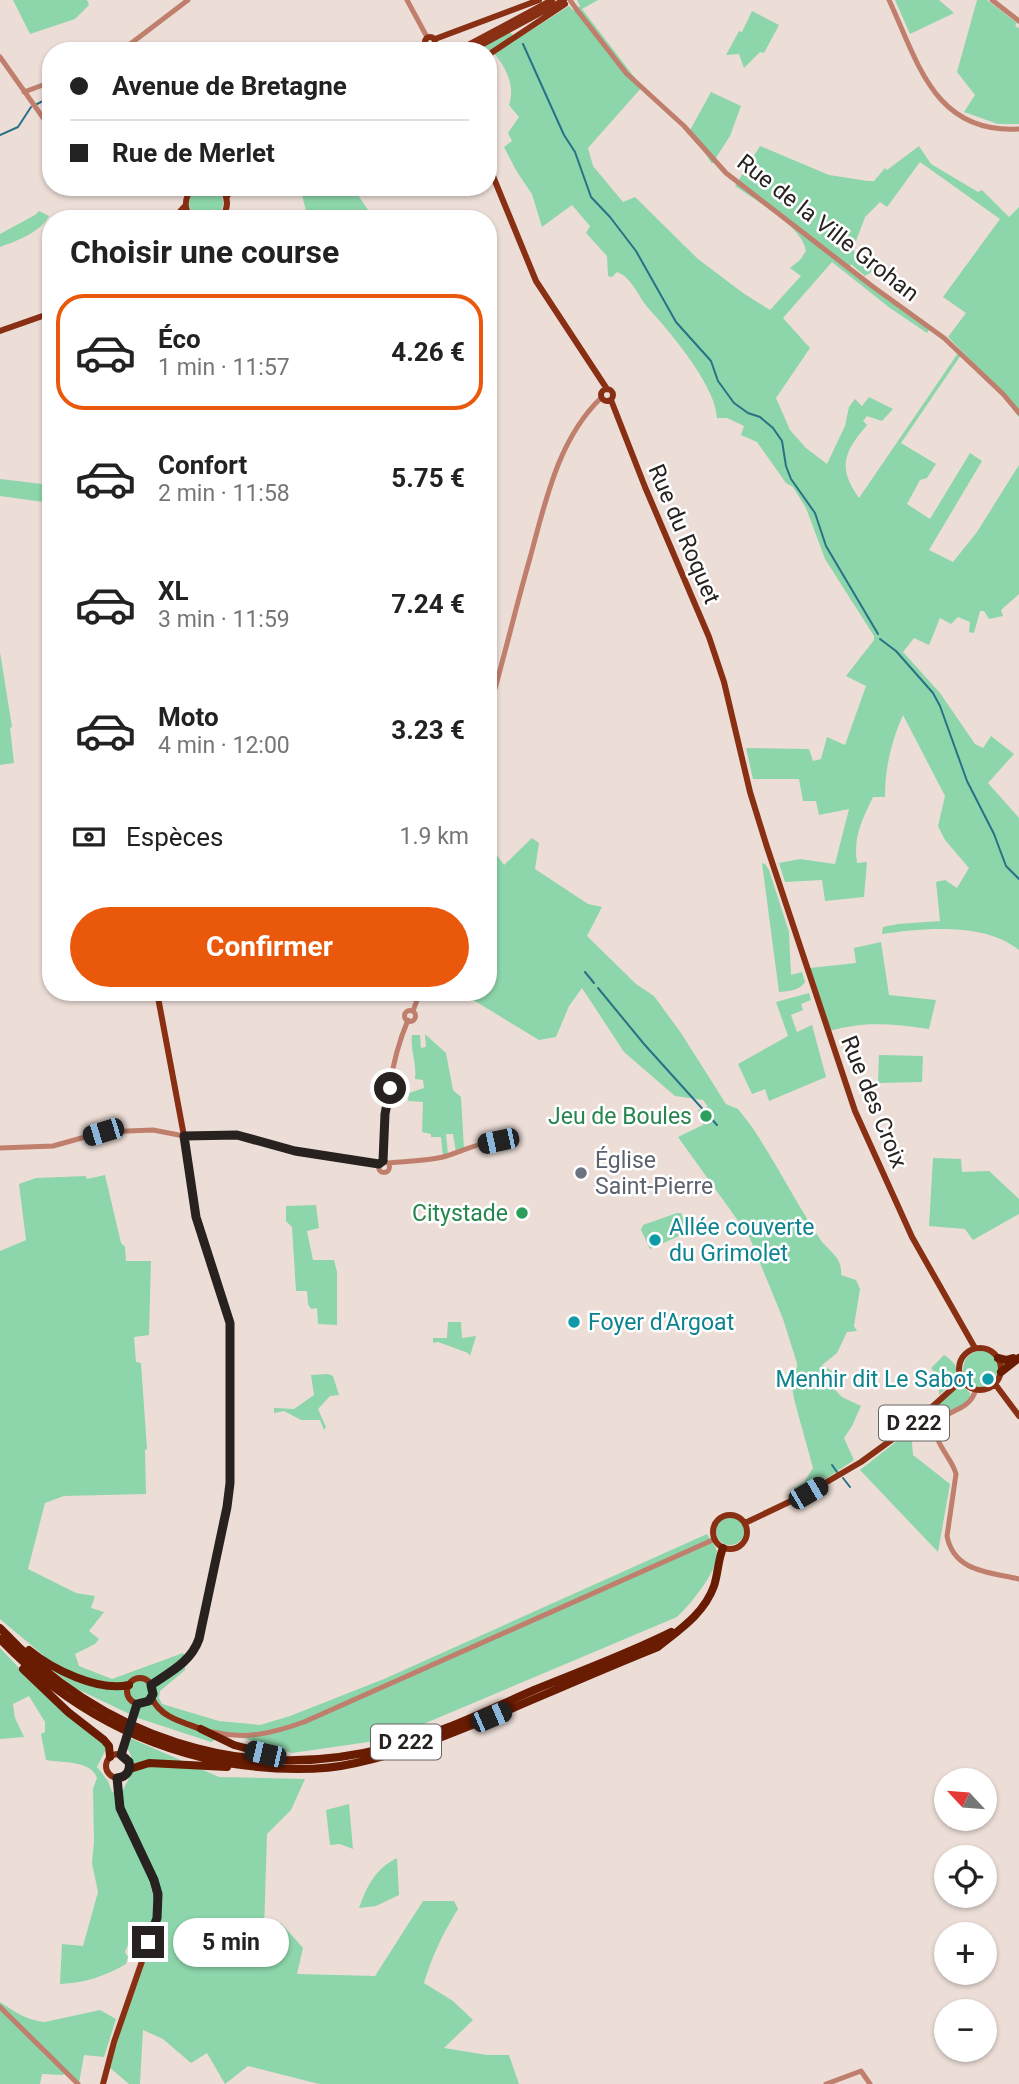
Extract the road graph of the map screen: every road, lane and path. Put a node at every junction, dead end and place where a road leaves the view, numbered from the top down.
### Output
1 (188, 0) edge
2 (407, 0) edge
3 (539, 0) edge
4 (552, 0) edge
5 (568, 0) edge
6 (889, 0) edge
7 (992, 0) edge
8 (1019, 21) edge
9 (133, 42) edge
10 (429, 42) edge
11 (433, 42) edge
12 (474, 42) edge
13 (487, 42) edge
14 (497, 49) edge
15 (0, 57) edge
16 (42, 85) edge
17 (24, 92) junction
18 (42, 117) edge
19 (1019, 129) edge
20 (497, 186) edge
21 (188, 196) edge
22 (227, 197) edge
23 (185, 206) junction
24 (181, 210) edge
25 (187, 210) edge
26 (226, 210) edge
27 (42, 316) edge
28 (0, 331) edge
29 (607, 389) junction
30 (601, 398) junction
31 (611, 400) junction
32 (1019, 413) edge
33 (497, 681) edge
34 (770, 856) joint
35 (159, 1001) edge
36 (417, 1001) edge
37 (184, 1136) junction
38 (512, 1143) dead end
39 (0, 1148) edge
40 (383, 1162) junction
41 (975, 1348) junction
42 (998, 1357) junction
43 (1019, 1357) edge
44 (1001, 1372) junction
45 (962, 1379) junction
46 (997, 1387) junction
47 (976, 1389) junction
48 (1019, 1416) edge
49 (745, 1523) junction
50 (715, 1539) junction
51 (723, 1548) junction
52 (1019, 1579) edge
53 (686, 1624) junction
54 (0, 1626) edge
55 (0, 1641) edge
56 (129, 1685) junction
57 (151, 1685) junction
58 (152, 1698) junction
59 (137, 1704) junction
60 (201, 1729) junction
61 (121, 1755) junction
62 (110, 1757) junction
63 (310, 1759) junction
64 (256, 1768) junction
65 (130, 1769) junction
66 (117, 1778) junction
67 (0, 2007) edge
68 (78, 2084) edge
69 (105, 2084) edge
70 (826, 2084) edge
71 (870, 2084) edge

1 - 9 street
2 - 10 street
3 - 11 main road
4 - 12 main road
5 - 13 main road
5 - 14 main road
5 - 32 street, Rue de la Ville Grohan, bridge
6 - 19 street
7 - 8 street
15 - 17 street
16 - 17 street
17 - 18 street
20 - 29 main road
21 - 23 main road
22 - 26 main road
23 - 24 main road
23 - 25 main road
27 - 28 main road
29 - 30 main road
29 - 31 main road
30 - 31 main road
30 - 33 street
31 - 34 main road, Rue du Roquet
34 - 41 main road, Rue des Croix
35 - 37 main road
36 - 40 street
37 - 39 street
37 - 40 street
37 - 57 main road
38 - 40 street
41 - 42 main road
41 - 45 main road
42 - 43 highway
42 - 44 main road
43 - 44 highway
44 - 46 main road
45 - 47 main road
45 - 49 main road, D 222
46 - 47 main road
46 - 48 main road
47 - 52 street
49 - 50 main road
49 - 51 main road
50 - 51 main road
50 - 60 street
51 - 53 highway, D 222
53 - 63 highway, D 222
53 - 64 highway, D 222
54 - 56 highway
54 - 63 highway, D 222
55 - 62 highway
55 - 64 highway, D 222
56 - 57 main road
56 - 59 main road
57 - 58 main road
58 - 59 main road
58 - 60 main road
59 - 61 main road, bridge
60 - 63 highway
61 - 62 main road
61 - 65 main road
62 - 66 main road
64 - 65 highway
65 - 66 main road
66 - 69 main road
67 - 68 street
70 - 71 street

